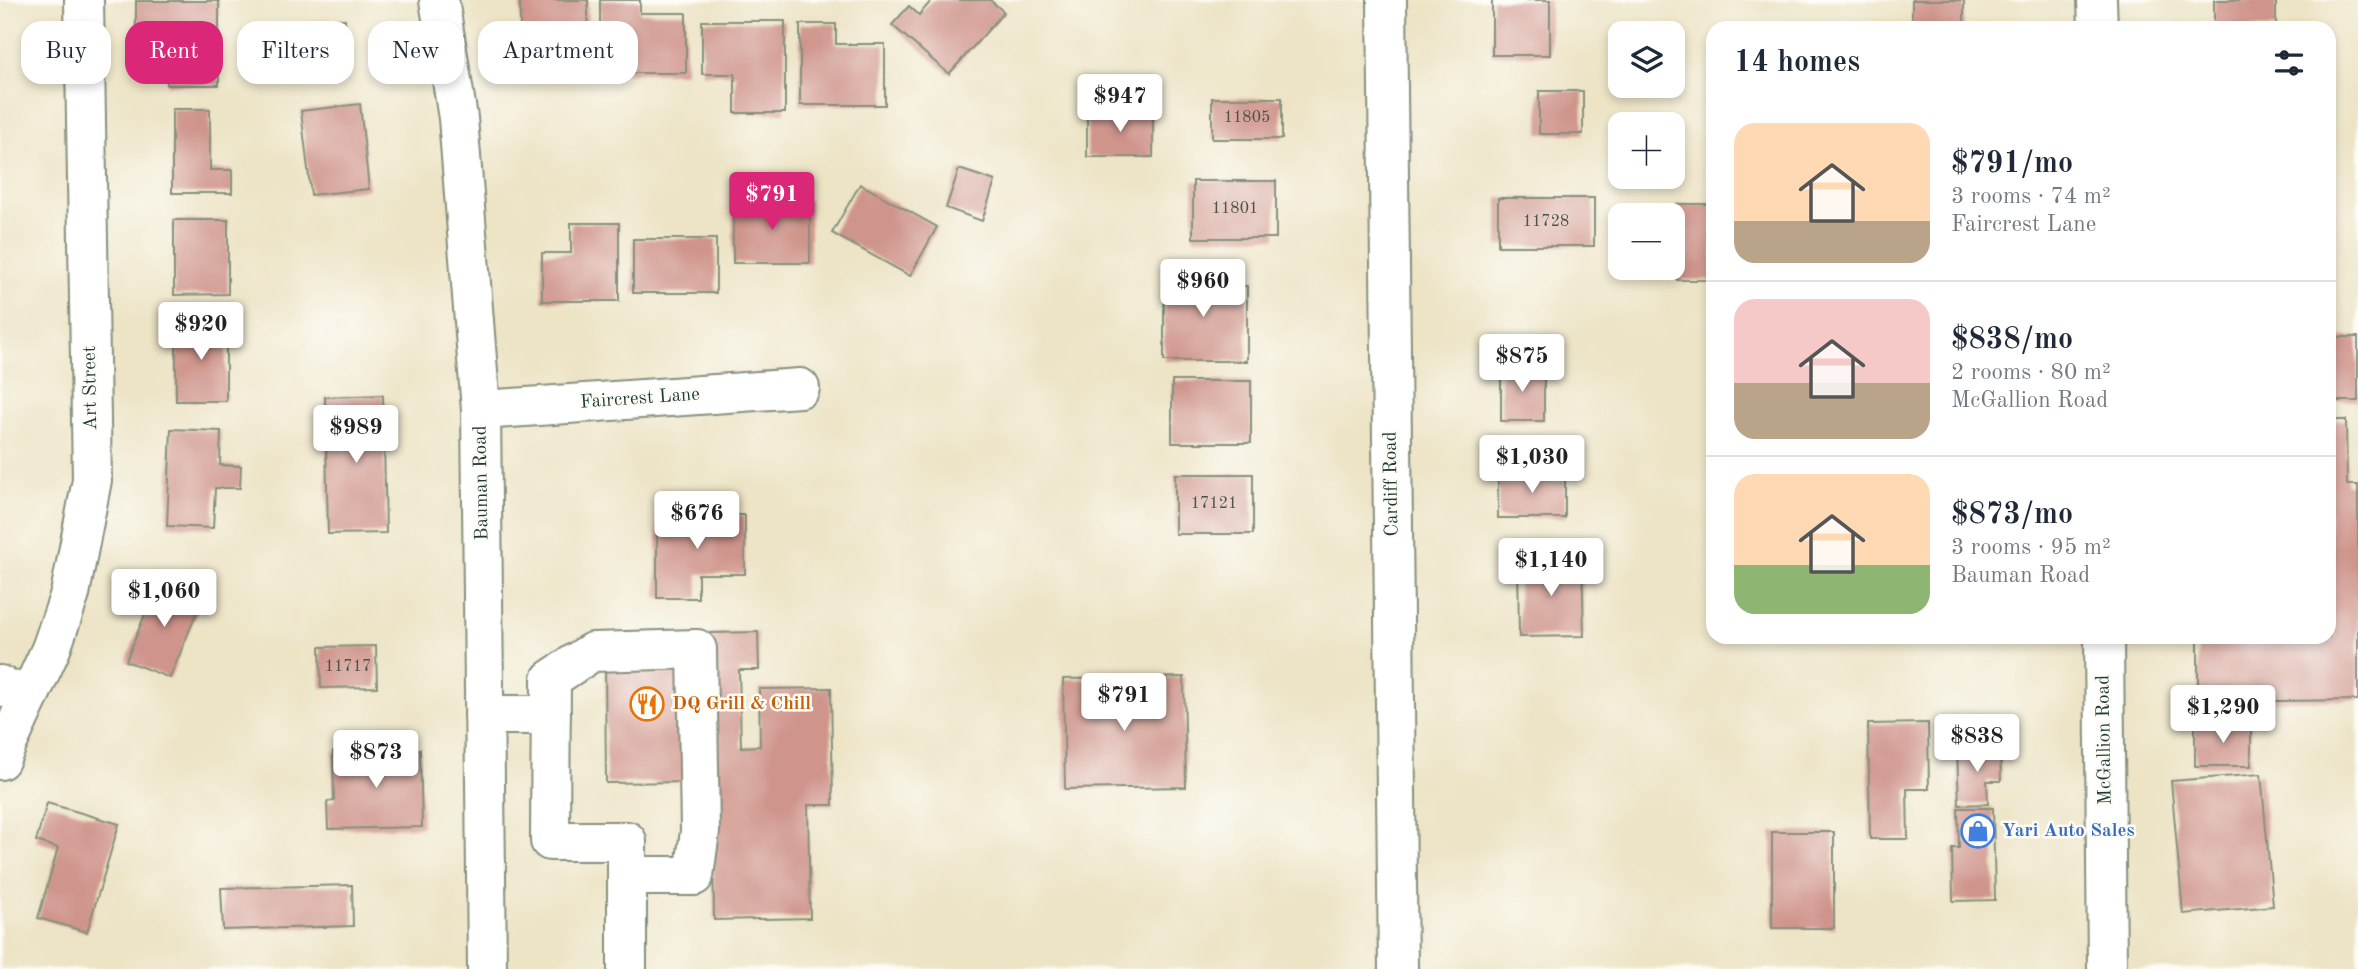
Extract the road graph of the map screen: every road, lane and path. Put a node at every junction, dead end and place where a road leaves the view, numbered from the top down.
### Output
1 (84, 0) edge
2 (439, 0) edge
3 (1387, 0) edge
4 (2097, 0) edge
5 (2098, 21) edge
6 (800, 388) dead end
7 (481, 410) junction
8 (2104, 644) edge
9 (15, 691) edge
10 (484, 716) junction
11 (551, 716) junction
12 (0, 760) edge
13 (627, 876) junction
14 (487, 969) edge
15 (627, 969) edge
16 (1398, 969) edge
17 (2106, 969) edge

1 - 9 street, Art Street
2 - 7 street, Bauman Road
3 - 16 street, Cardiff Road
4 - 5 street
6 - 7 street, Faircrest Lane
7 - 10 street, Bauman Road
8 - 17 street, McGallion Road
9 - 12 street, Art Street
10 - 11 street
10 - 14 street, Bauman Road
11 - 13 street
11 - 13 street
13 - 15 street

